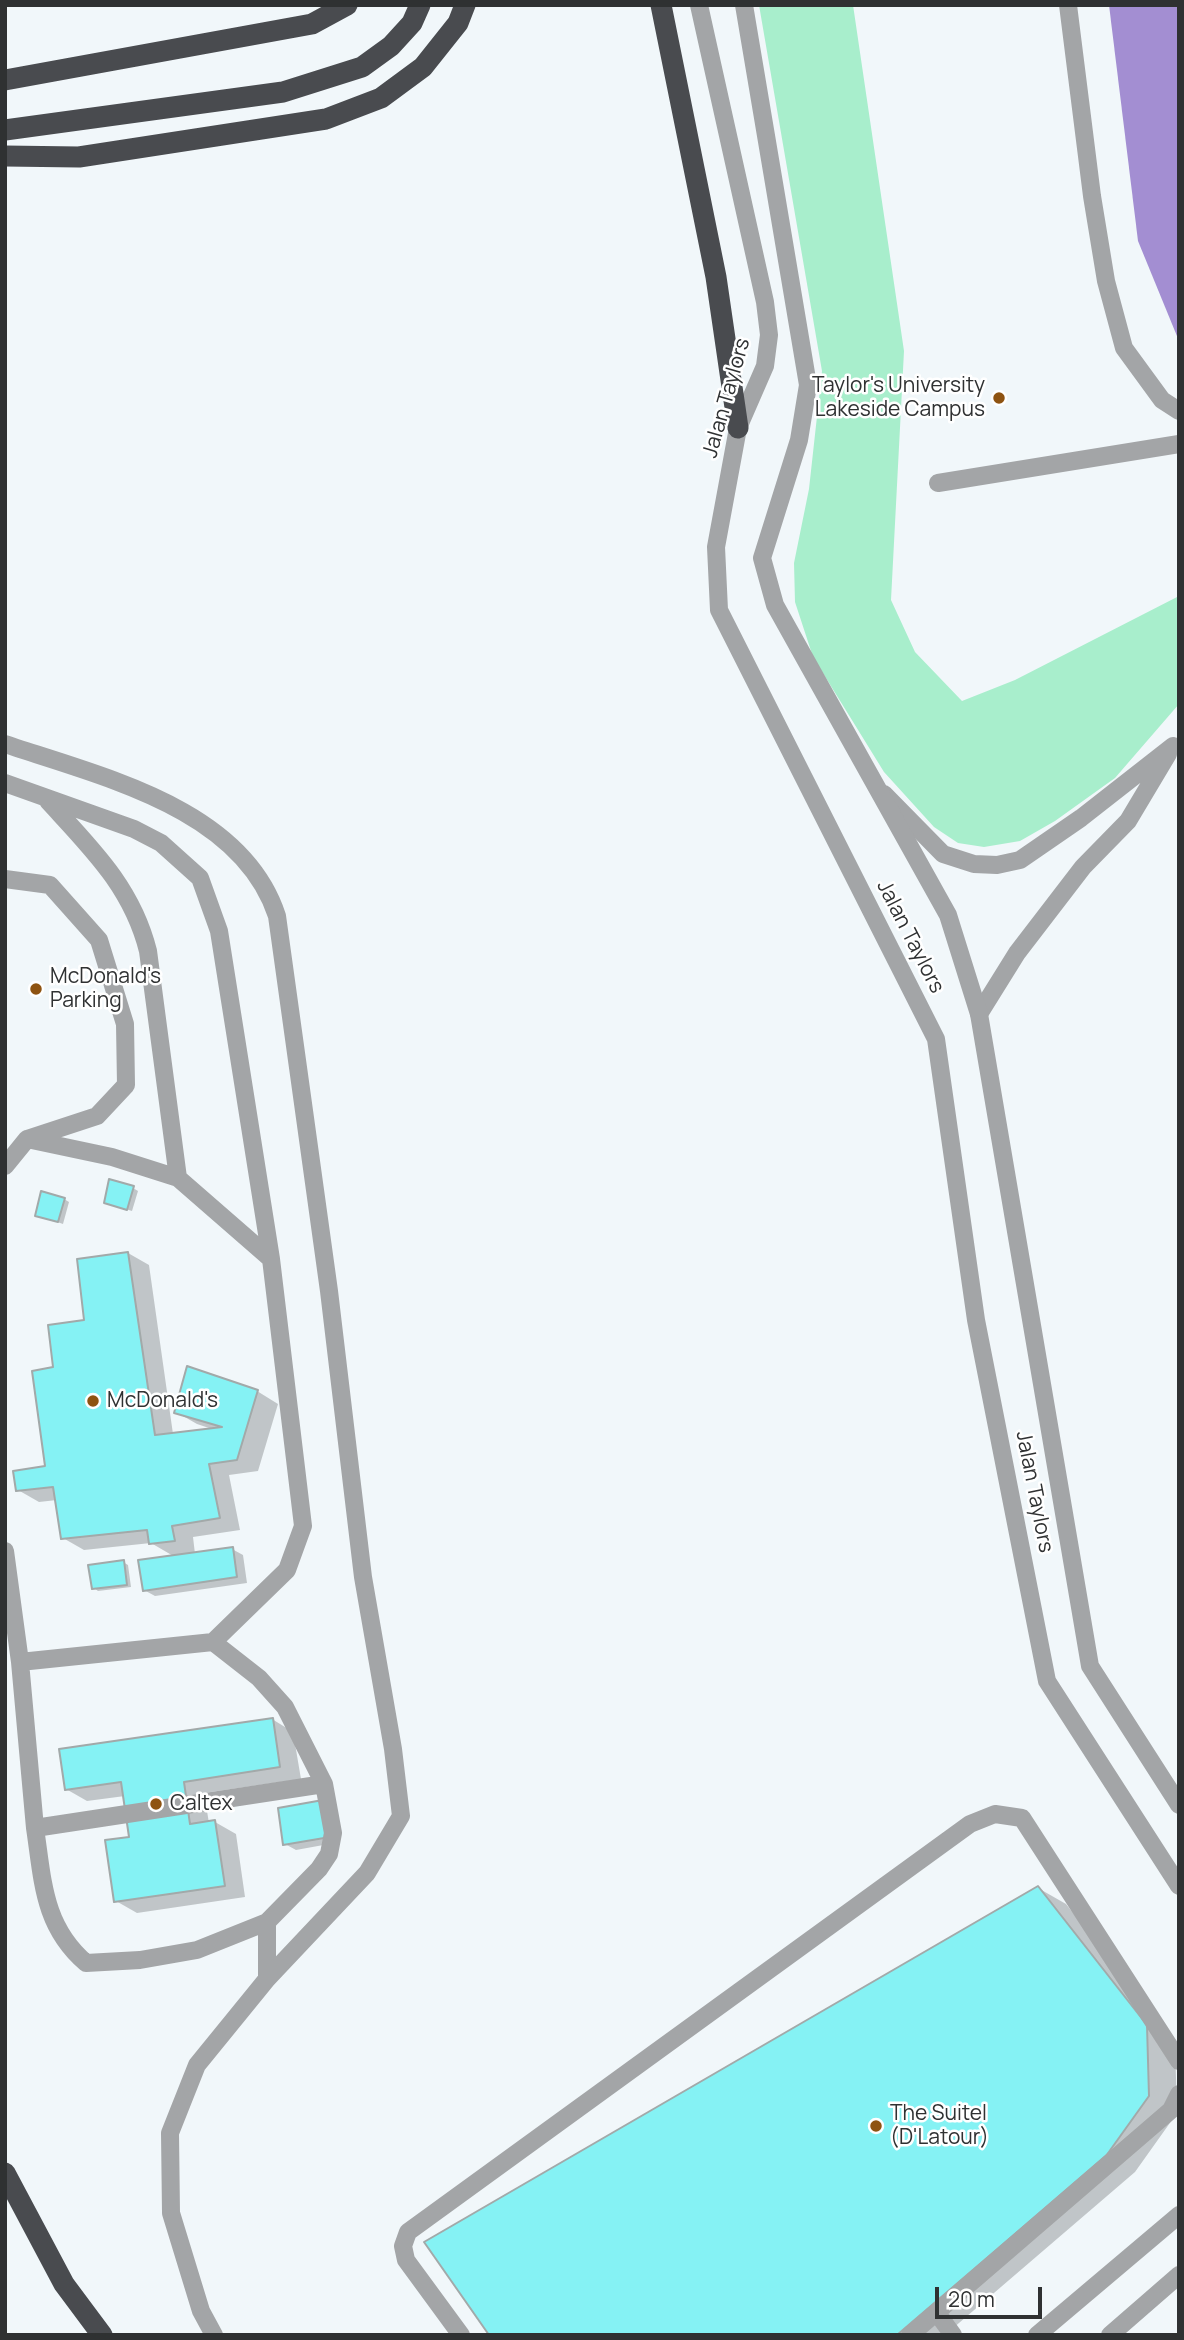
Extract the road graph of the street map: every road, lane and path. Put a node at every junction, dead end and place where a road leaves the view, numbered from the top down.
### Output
1 (347, 5) edge
2 (420, 5) edge
3 (465, 5) edge
4 (661, 5) edge
5 (699, 5) edge
6 (744, 5) edge
7 (1068, 5) edge
8 (5, 80) edge
9 (5, 130) edge
10 (5, 156) edge
11 (1179, 411) edge
12 (738, 428) junction
13 (1179, 444) edge
14 (938, 483) dead end
15 (1176, 743) edge
16 (5, 744) edge
17 (5, 783) edge
18 (879, 789) junction
19 (46, 798) junction
20 (5, 879) edge
21 (979, 1014) junction
22 (27, 1139) junction
23 (5, 1166) edge
24 (178, 1178) junction
25 (271, 1259) junction
26 (5, 1551) edge
27 (214, 1642) junction
28 (20, 1662) junction
29 (324, 1784) junction
30 (1179, 1805) edge
31 (35, 1828) junction
32 (1179, 1886) edge
33 (267, 1922) junction
34 (267, 1979) junction
35 (1179, 2061) edge
36 (1179, 2094) edge
37 (5, 2173) edge
38 (1179, 2215) edge
39 (1179, 2275) edge
40 (937, 2313) junction
41 (103, 2335) edge
42 (214, 2335) edge
43 (461, 2335) edge
44 (910, 2335) edge
45 (953, 2335) edge
46 (1037, 2335) edge
47 (1110, 2335) edge

1 - 8 highway
2 - 9 highway
3 - 10 highway
4 - 12 highway
5 - 12 street, Jalan Taylors
6 - 18 street, Jalan Taylors
7 - 11 street
12 - 32 street, Jalan Taylors
13 - 14 street
15 - 18 street
15 - 21 street
16 - 34 street
17 - 19 street
18 - 21 street, Jalan Taylors
19 - 24 street
19 - 25 street
20 - 22 street
21 - 30 street, Jalan Taylors
22 - 23 street
22 - 24 street
24 - 25 street
25 - 27 street
26 - 28 street
27 - 28 street
27 - 29 street
28 - 31 street
29 - 31 street
29 - 33 street
31 - 33 street
33 - 34 street
34 - 42 street
35 - 43 street
36 - 40 street
37 - 41 highway
38 - 46 street
39 - 47 street
40 - 44 street
40 - 45 street

